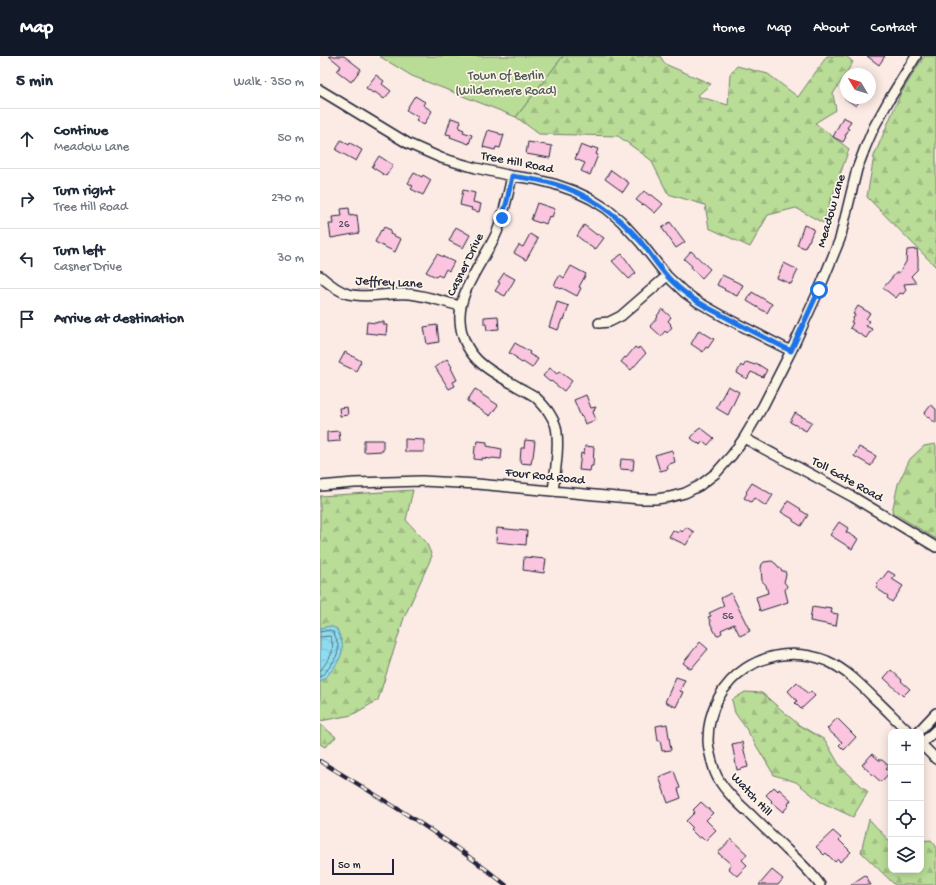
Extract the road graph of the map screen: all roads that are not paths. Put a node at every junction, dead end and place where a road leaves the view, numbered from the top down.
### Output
1 (916, 56) edge
2 (320, 90) edge
3 (512, 176) junction
4 (320, 276) edge
5 (666, 276) junction
6 (461, 306) junction
7 (599, 323) dead end
8 (791, 351) junction
9 (744, 438) junction
10 (320, 486) edge
11 (553, 491) junction
12 (936, 547) edge
13 (936, 713) edge
14 (906, 729) edge
15 (921, 729) edge
16 (936, 730) edge
17 (924, 741) edge
18 (924, 747) edge
19 (936, 759) edge
20 (820, 885) edge

1 - 8 street, Meadow Lane
2 - 3 street, Tree Hill Road
3 - 5 street, Tree Hill Road
3 - 6 street, Casner Drive
4 - 6 street, Jeffrey Lane
5 - 7 street
5 - 8 street, Tree Hill Road
6 - 11 street, Casner Drive
8 - 9 street, Meadow Lane
9 - 11 street, Four Rod Road
9 - 12 street, Toll Gate Road
10 - 11 street, Four Rod Road
13 - 15 street
14 - 20 street, Watch Hill
16 - 17 street
18 - 19 street

